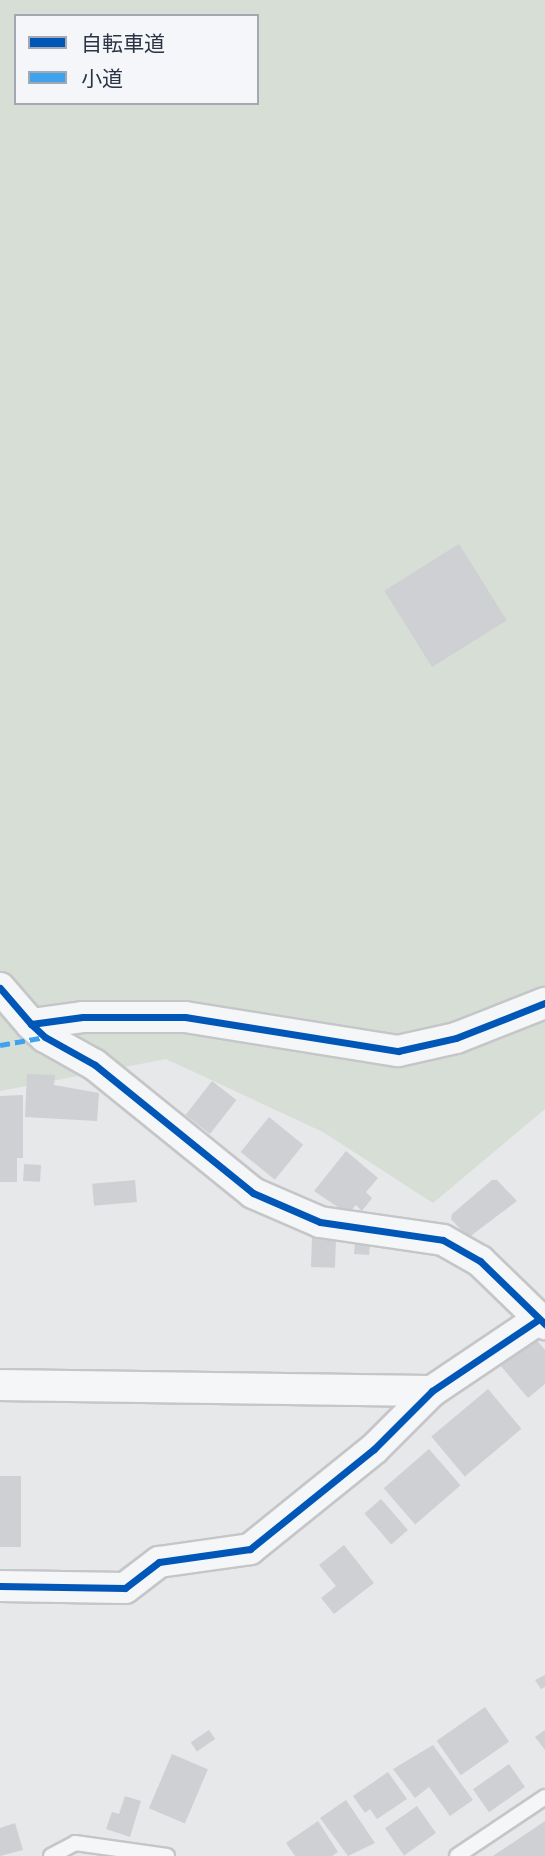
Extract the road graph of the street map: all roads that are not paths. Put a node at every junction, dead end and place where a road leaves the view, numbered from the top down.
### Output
1 (0, 988) edge
2 (545, 1003) edge
3 (31, 1024) junction
4 (542, 1322) edge
5 (0, 1385) edge
6 (432, 1391) junction
7 (0, 1586) edge
8 (545, 1797) edge
9 (51, 1856) edge
10 (167, 1856) edge
11 (457, 1856) edge

1 - 3 street
2 - 3 street
3 - 4 street
4 - 6 street
5 - 6 street
6 - 7 street
8 - 11 lane
9 - 10 lane

